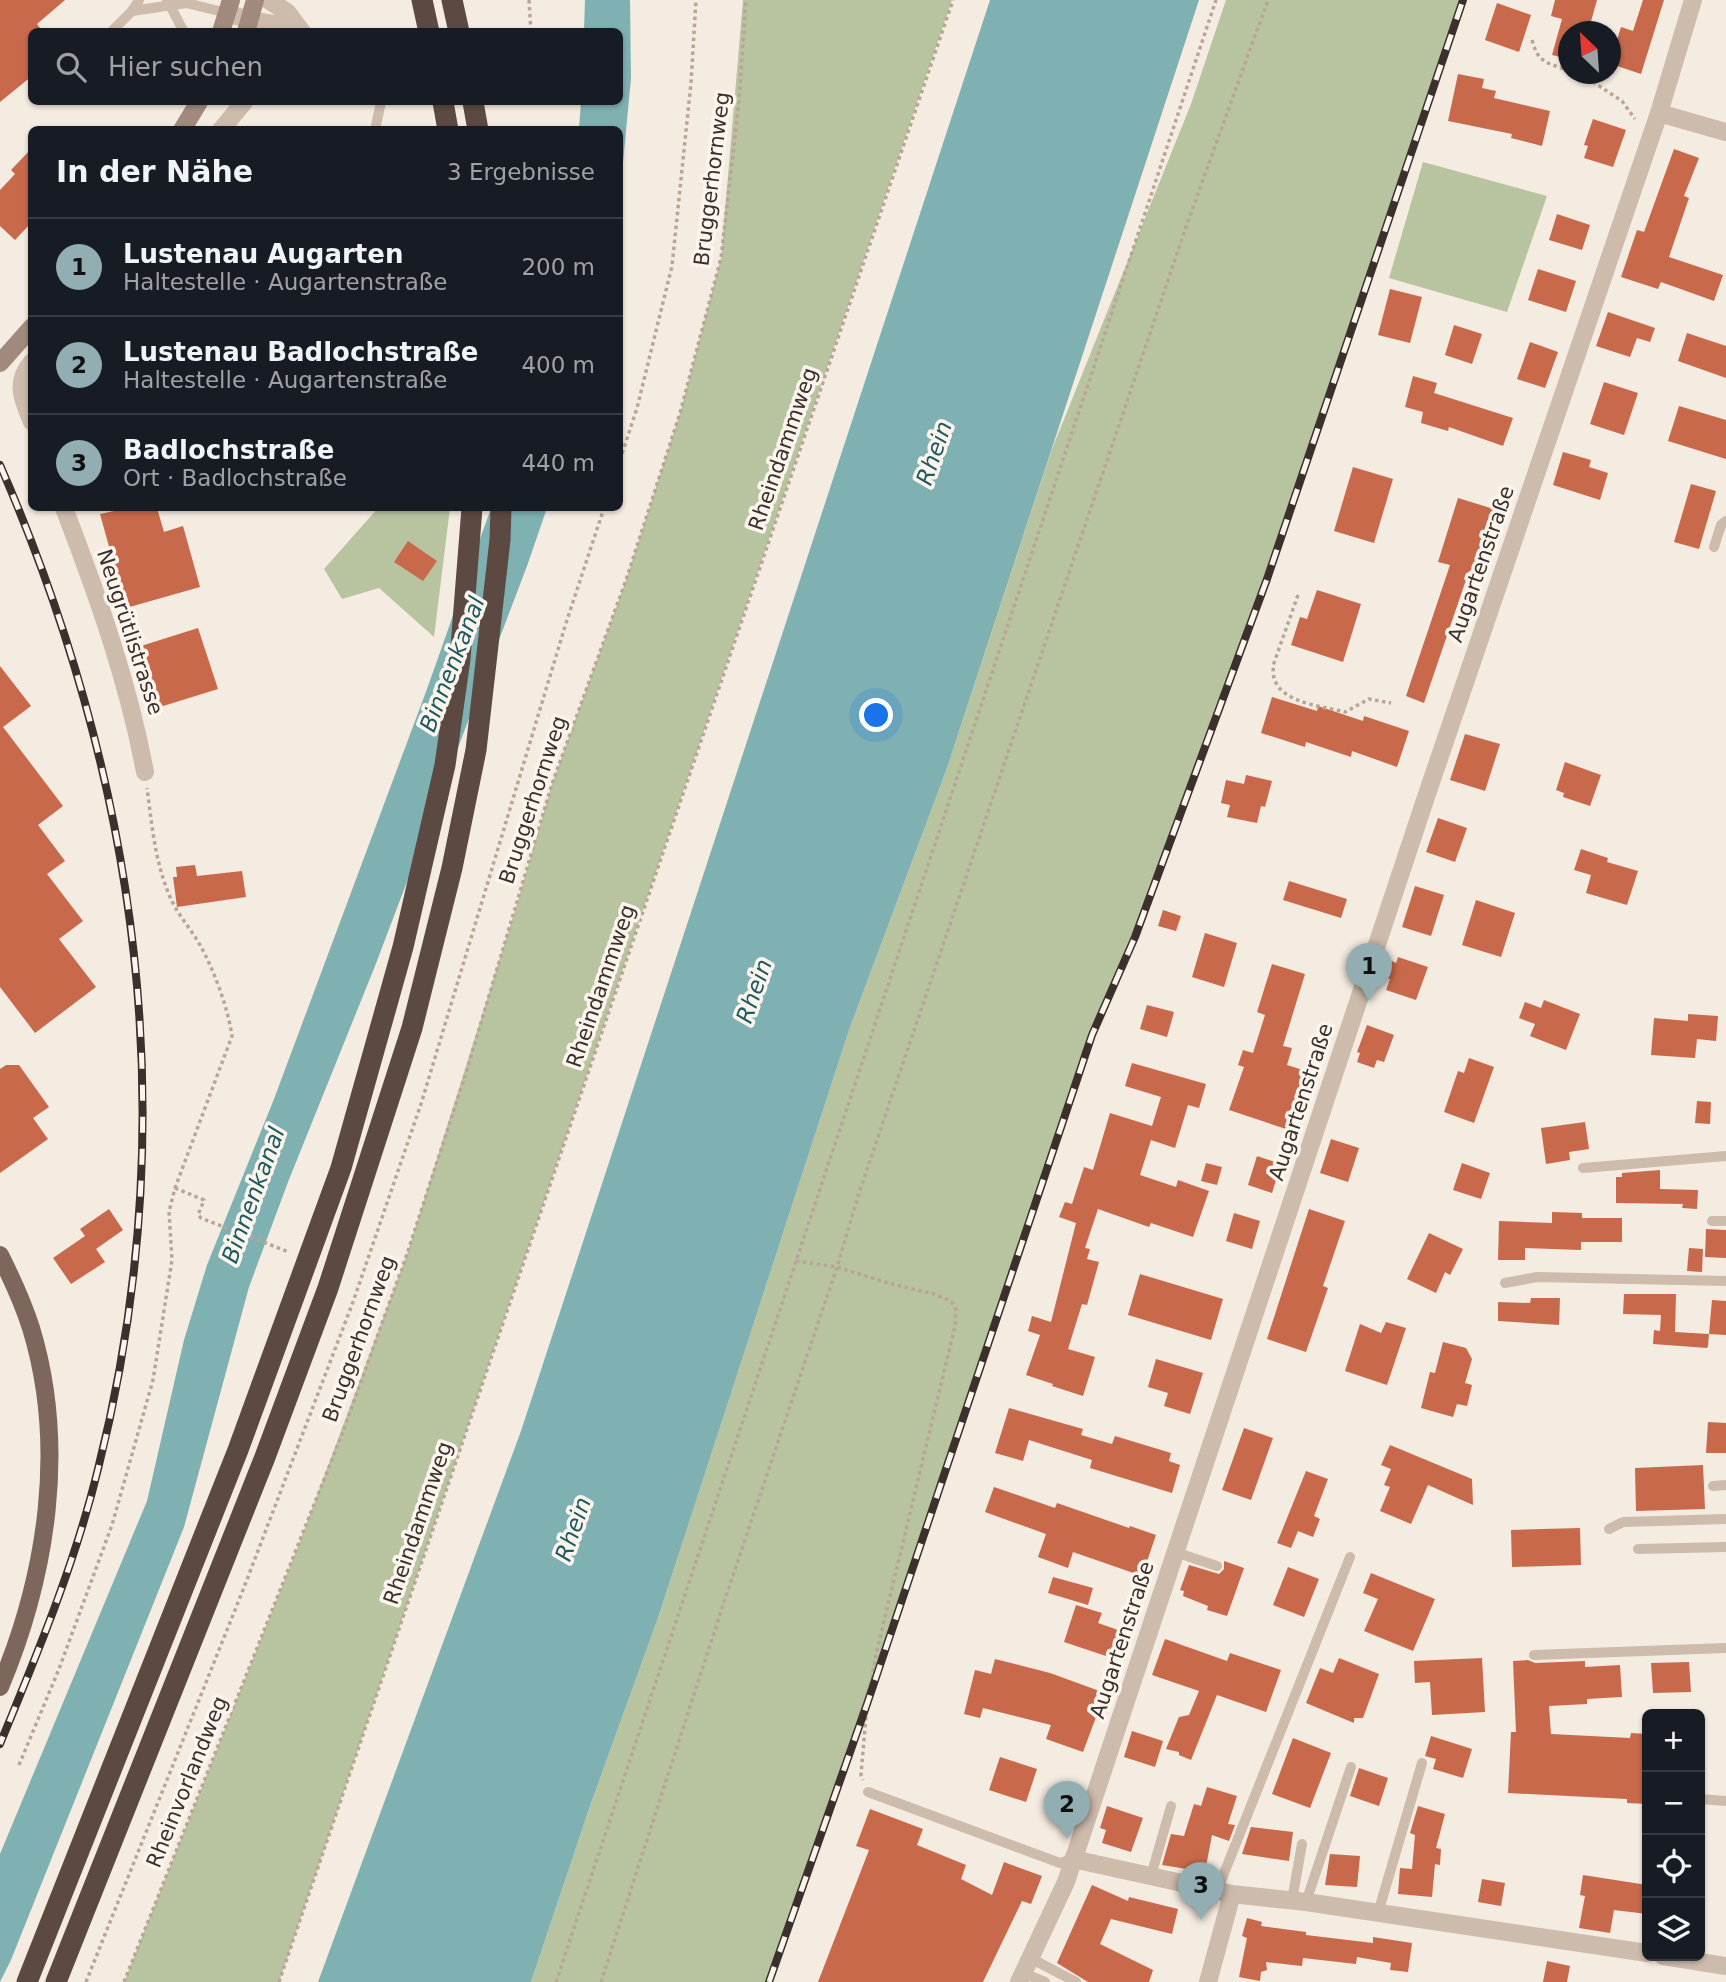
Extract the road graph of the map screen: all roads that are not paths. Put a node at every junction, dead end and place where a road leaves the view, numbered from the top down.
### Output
1 (139, 0) edge
2 (255, 0) edge
3 (268, 0) edge
4 (422, 0) edge
5 (452, 0) edge
6 (1693, 0) edge
7 (168, 2) edge
8 (229, 6) edge
9 (132, 11) junction
10 (247, 26) edge
11 (115, 28) edge
12 (182, 28) edge
13 (222, 28) edge
14 (274, 28) edge
15 (299, 28) edge
16 (428, 28) edge
17 (458, 28) edge
18 (197, 105) edge
19 (242, 105) edge
20 (380, 105) edge
21 (444, 105) edge
22 (474, 105) edge
23 (1659, 113) junction
24 (184, 126) edge
25 (224, 126) edge
26 (376, 126) edge
27 (447, 126) edge
28 (477, 126) edge
29 (1726, 132) edge
30 (28, 332) edge
31 (0, 363) edge
32 (28, 369) edge
33 (28, 413) edge
34 (65, 511) edge
35 (472, 511) edge
36 (501, 511) edge
37 (1726, 521) edge
38 (1714, 547) dead end
39 (145, 772) road end
40 (1726, 1156) edge
41 (1583, 1168) dead end
42 (1712, 1220) dead end
43 (1726, 1221) edge
44 (0, 1255) edge
45 (1726, 1281) edge
46 (1505, 1283) dead end
47 (1726, 1485) edge
48 (1713, 1486) dead end
49 (1726, 1519) edge
50 (1609, 1529) dead end
51 (1726, 1547) edge
52 (1638, 1549) dead end
53 (1175, 1552) junction
54 (1350, 1557) dead end
55 (1217, 1566) dead end
56 (1726, 1648) edge
57 (1534, 1655) dead end
58 (0, 1687) edge
59 (1422, 1763) dead end
60 (1352, 1767) dead end
61 (868, 1792) road end
62 (1705, 1799) edge
63 (1726, 1801) edge
64 (1171, 1806) dead end
65 (1302, 1844) dead end
66 (1073, 1859) junction
67 (1151, 1876) junction
68 (1225, 1893) junction
69 (1299, 1901) junction
70 (1378, 1913) junction
71 (1642, 1952) edge
72 (1694, 1961) edge
73 (1726, 1966) edge
74 (1024, 1971) edge
75 (1726, 1974) edge
76 (27, 1982) edge
77 (56, 1982) edge
78 (1045, 1982) edge
79 (1076, 1982) edge
80 (1208, 1982) edge
81 (1725, 1982) edge

1 - 9 lane
2 - 10 main road
3 - 15 street
4 - 16 highway
5 - 17 highway
6 - 23 street, Augartenstraße
7 - 8 lane
7 - 9 lane
7 - 12 lane
8 - 10 street
8 - 13 main road
9 - 11 lane
10 - 14 street
18 - 24 main road
19 - 25 street
20 - 26 lane
21 - 27 highway
22 - 28 highway
23 - 29 street
23 - 53 street, Augartenstraße
30 - 31 main road
32 - 33 street
34 - 39 street, Neugrütlistrasse
35 - 76 highway
36 - 77 highway
37 - 38 lane
40 - 41 lane
42 - 43 lane
44 - 58 main road
45 - 46 lane
47 - 48 lane
49 - 50 lane
51 - 52 lane
53 - 55 lane
53 - 66 street, Augartenstraße
54 - 68 lane
56 - 57 lane
59 - 70 lane
60 - 69 lane
61 - 66 lane
62 - 63 lane
64 - 67 lane
65 - 69 lane
66 - 67 street
66 - 74 street, Augartenstraße
67 - 68 street
68 - 69 street
68 - 80 street
69 - 70 street
70 - 71 street
72 - 73 street
74 - 78 lane
74 - 79 lane
75 - 81 street

